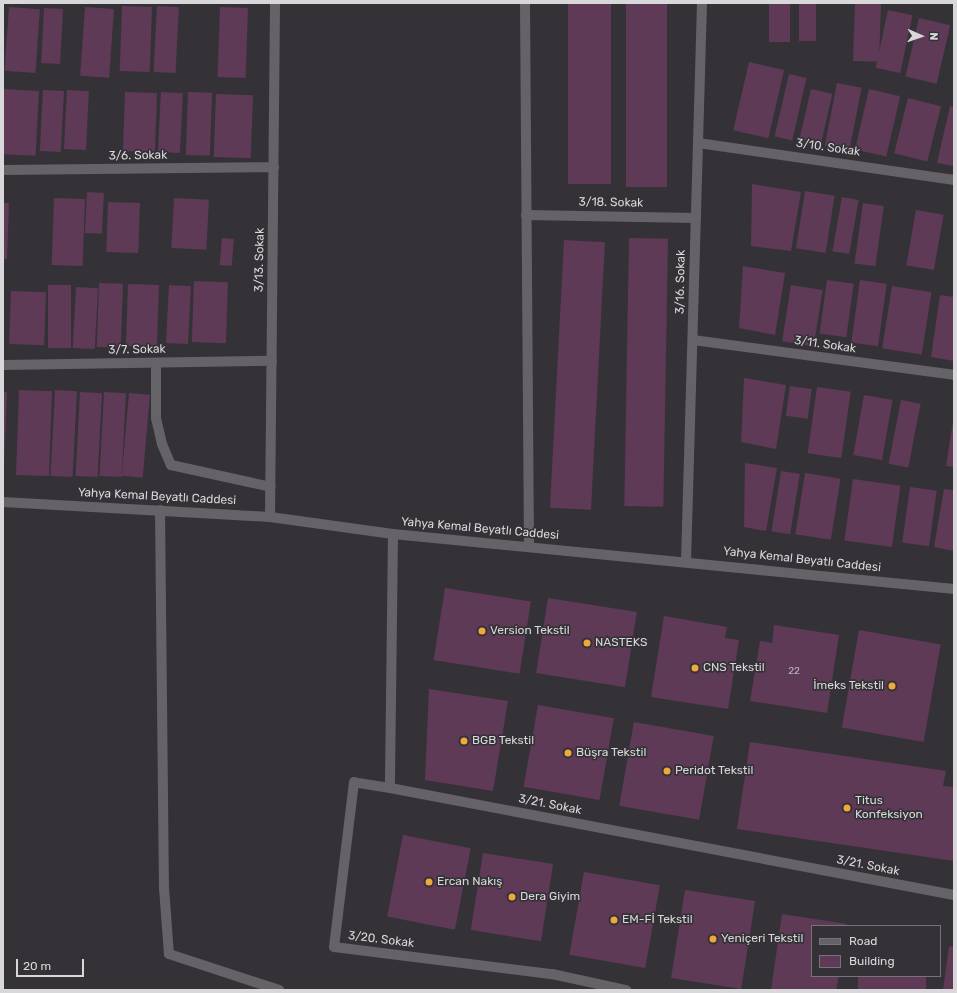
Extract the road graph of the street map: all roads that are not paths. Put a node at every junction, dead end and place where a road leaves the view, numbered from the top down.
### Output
1 (275, 3) edge
2 (525, 3) edge
3 (702, 3) edge
4 (698, 143) junction
5 (274, 167) junction
6 (3, 170) edge
7 (954, 180) edge
8 (526, 215) junction
9 (696, 218) junction
10 (693, 340) junction
11 (272, 361) junction
12 (156, 363) junction
13 (3, 365) edge
14 (954, 375) edge
15 (271, 487) junction
16 (3, 502) edge
17 (160, 510) junction
18 (270, 517) junction
19 (393, 534) junction
20 (529, 547) junction
21 (686, 562) junction
22 (954, 589) edge
23 (390, 788) junction
24 (954, 895) edge
25 (279, 990) edge
26 (626, 990) edge

1 - 5 street, 3/13. Sokak
2 - 8 street
3 - 4 street, 3/16. Sokak
4 - 7 street, 3/10. Sokak
4 - 9 street, 3/16. Sokak
5 - 6 street, 3/6. Sokak
5 - 11 street, 3/13. Sokak
8 - 9 street, 3/18. Sokak
8 - 20 street
9 - 10 street, 3/16. Sokak
10 - 14 street, 3/11. Sokak
10 - 21 street, 3/16. Sokak
11 - 12 street, 3/7. Sokak
11 - 15 street, 3/13. Sokak
12 - 13 street, 3/7. Sokak
12 - 15 street
15 - 18 street, 3/13. Sokak
16 - 17 street, Yahya Kemal Beyatlı Caddesi
17 - 18 street, Yahya Kemal Beyatlı Caddesi
17 - 25 street
18 - 19 street, Yahya Kemal Beyatlı Caddesi
19 - 20 street, Yahya Kemal Beyatlı Caddesi
19 - 23 street
20 - 21 street, Yahya Kemal Beyatlı Caddesi
21 - 22 street, Yahya Kemal Beyatlı Caddesi
23 - 24 street, 3/21. Sokak
23 - 26 street, 3/20. Sokak

